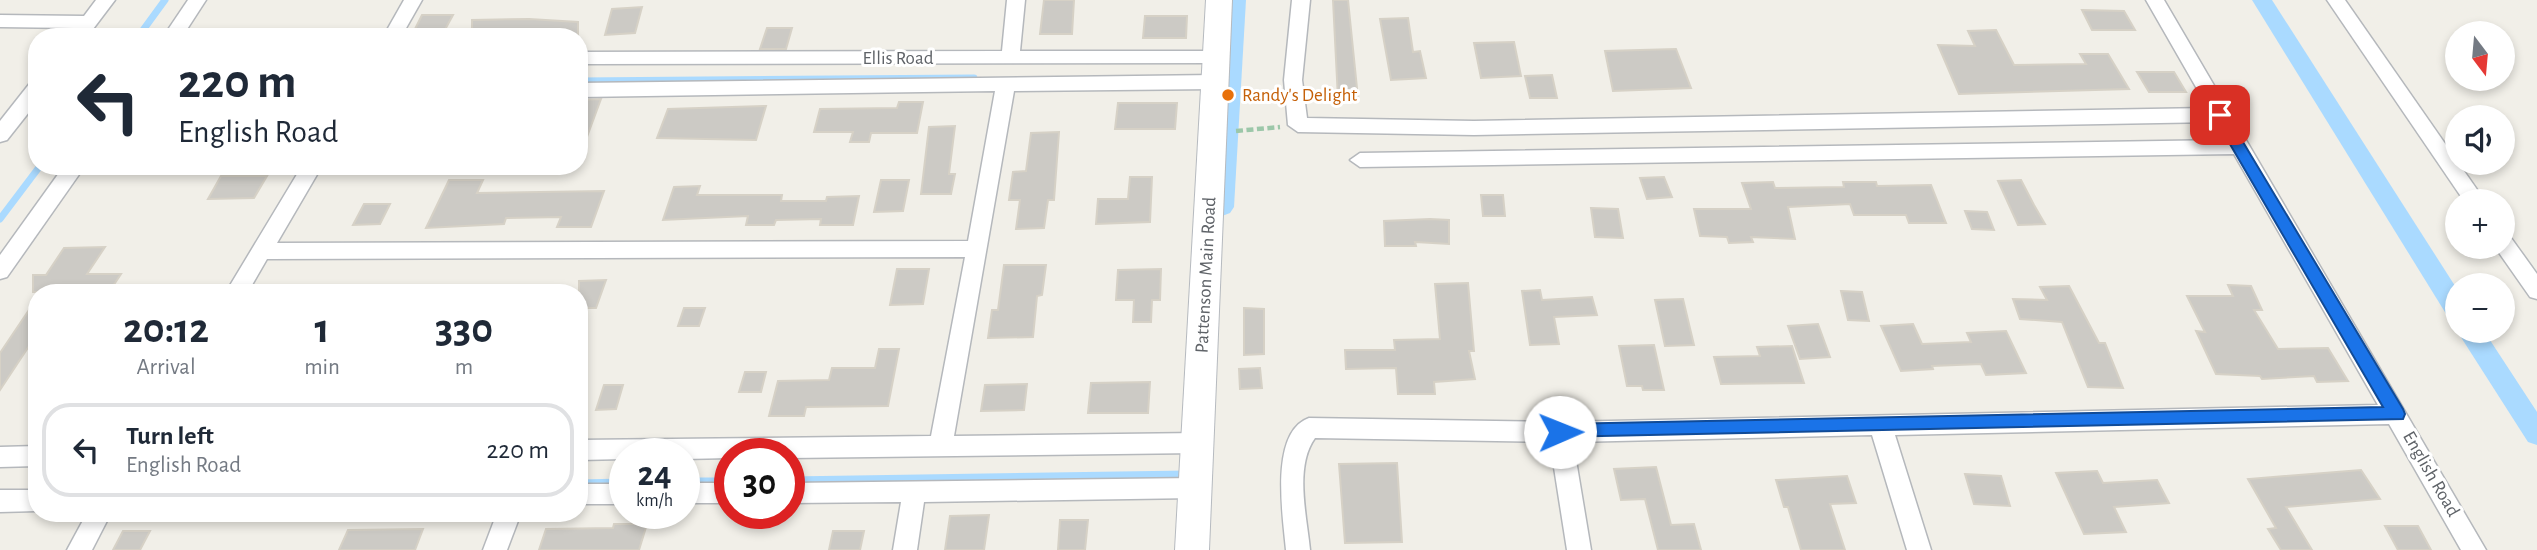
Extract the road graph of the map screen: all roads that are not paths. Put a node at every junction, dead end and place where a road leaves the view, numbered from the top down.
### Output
1 (106, 0) edge
2 (197, 0) edge
3 (413, 0) edge
4 (1016, 0) edge
5 (1220, 0) edge
6 (1301, 0) edge
7 (2155, 0) edge
8 (2336, 0) edge
9 (0, 21) edge
10 (73, 28) edge
11 (84, 28) edge
12 (178, 28) edge
13 (397, 28) edge
14 (588, 58) edge
15 (1010, 58) junction
16 (1216, 70) junction
17 (1006, 85) junction
18 (588, 90) edge
19 (28, 99) edge
20 (2220, 115) junction
21 (1558, 127) junction
22 (0, 135) edge
23 (2239, 147) junction
24 (1565, 157) junction
25 (1360, 160) dead end
26 (69, 175) edge
27 (307, 175) edge
28 (2467, 189) edge
29 (976, 249) junction
30 (261, 251) junction
31 (2515, 259) edge
32 (0, 271) edge
33 (242, 284) edge
34 (2537, 291) edge
35 (2396, 414) junction
36 (1881, 427) junction
37 (1560, 432) junction
38 (941, 446) junction
39 (588, 450) edge
40 (28, 456) edge
41 (0, 457) edge
42 (1196, 469) junction
43 (914, 492) junction
44 (805, 493) edge
45 (588, 494) edge
46 (609, 494) edge
47 (28, 500) edge
48 (0, 501) edge
49 (94, 522) edge
50 (506, 522) edge
51 (79, 550) edge
52 (495, 550) edge
53 (905, 550) edge
54 (1192, 550) edge
55 (1298, 550) edge
56 (1579, 550) edge
57 (1919, 550) edge
58 (2474, 550) edge

1 - 11 street
2 - 12 street
3 - 13 street
4 - 15 street
5 - 16 street, Pattenson Main Road
6 - 21 street
7 - 20 street, English Road
8 - 28 street
9 - 10 street
14 - 15 street, Ellis Road
15 - 16 street, Ellis Road
16 - 17 street
16 - 42 street, Pattenson Main Road
17 - 18 street
17 - 29 street
19 - 22 street
20 - 21 street
20 - 23 street, English Road
21 - 24 street
23 - 24 street
23 - 35 street, English Road
24 - 25 street
26 - 32 street
27 - 30 street
29 - 30 street
29 - 38 street
30 - 33 street
31 - 34 street
35 - 36 street
35 - 58 street, English Road
36 - 37 street
36 - 57 street
37 - 55 street
37 - 56 street
38 - 39 street
38 - 42 street
40 - 41 street
42 - 43 street
42 - 54 street, Pattenson Main Road
43 - 44 street
43 - 53 street
45 - 46 street
47 - 48 street
49 - 51 street
50 - 52 street

